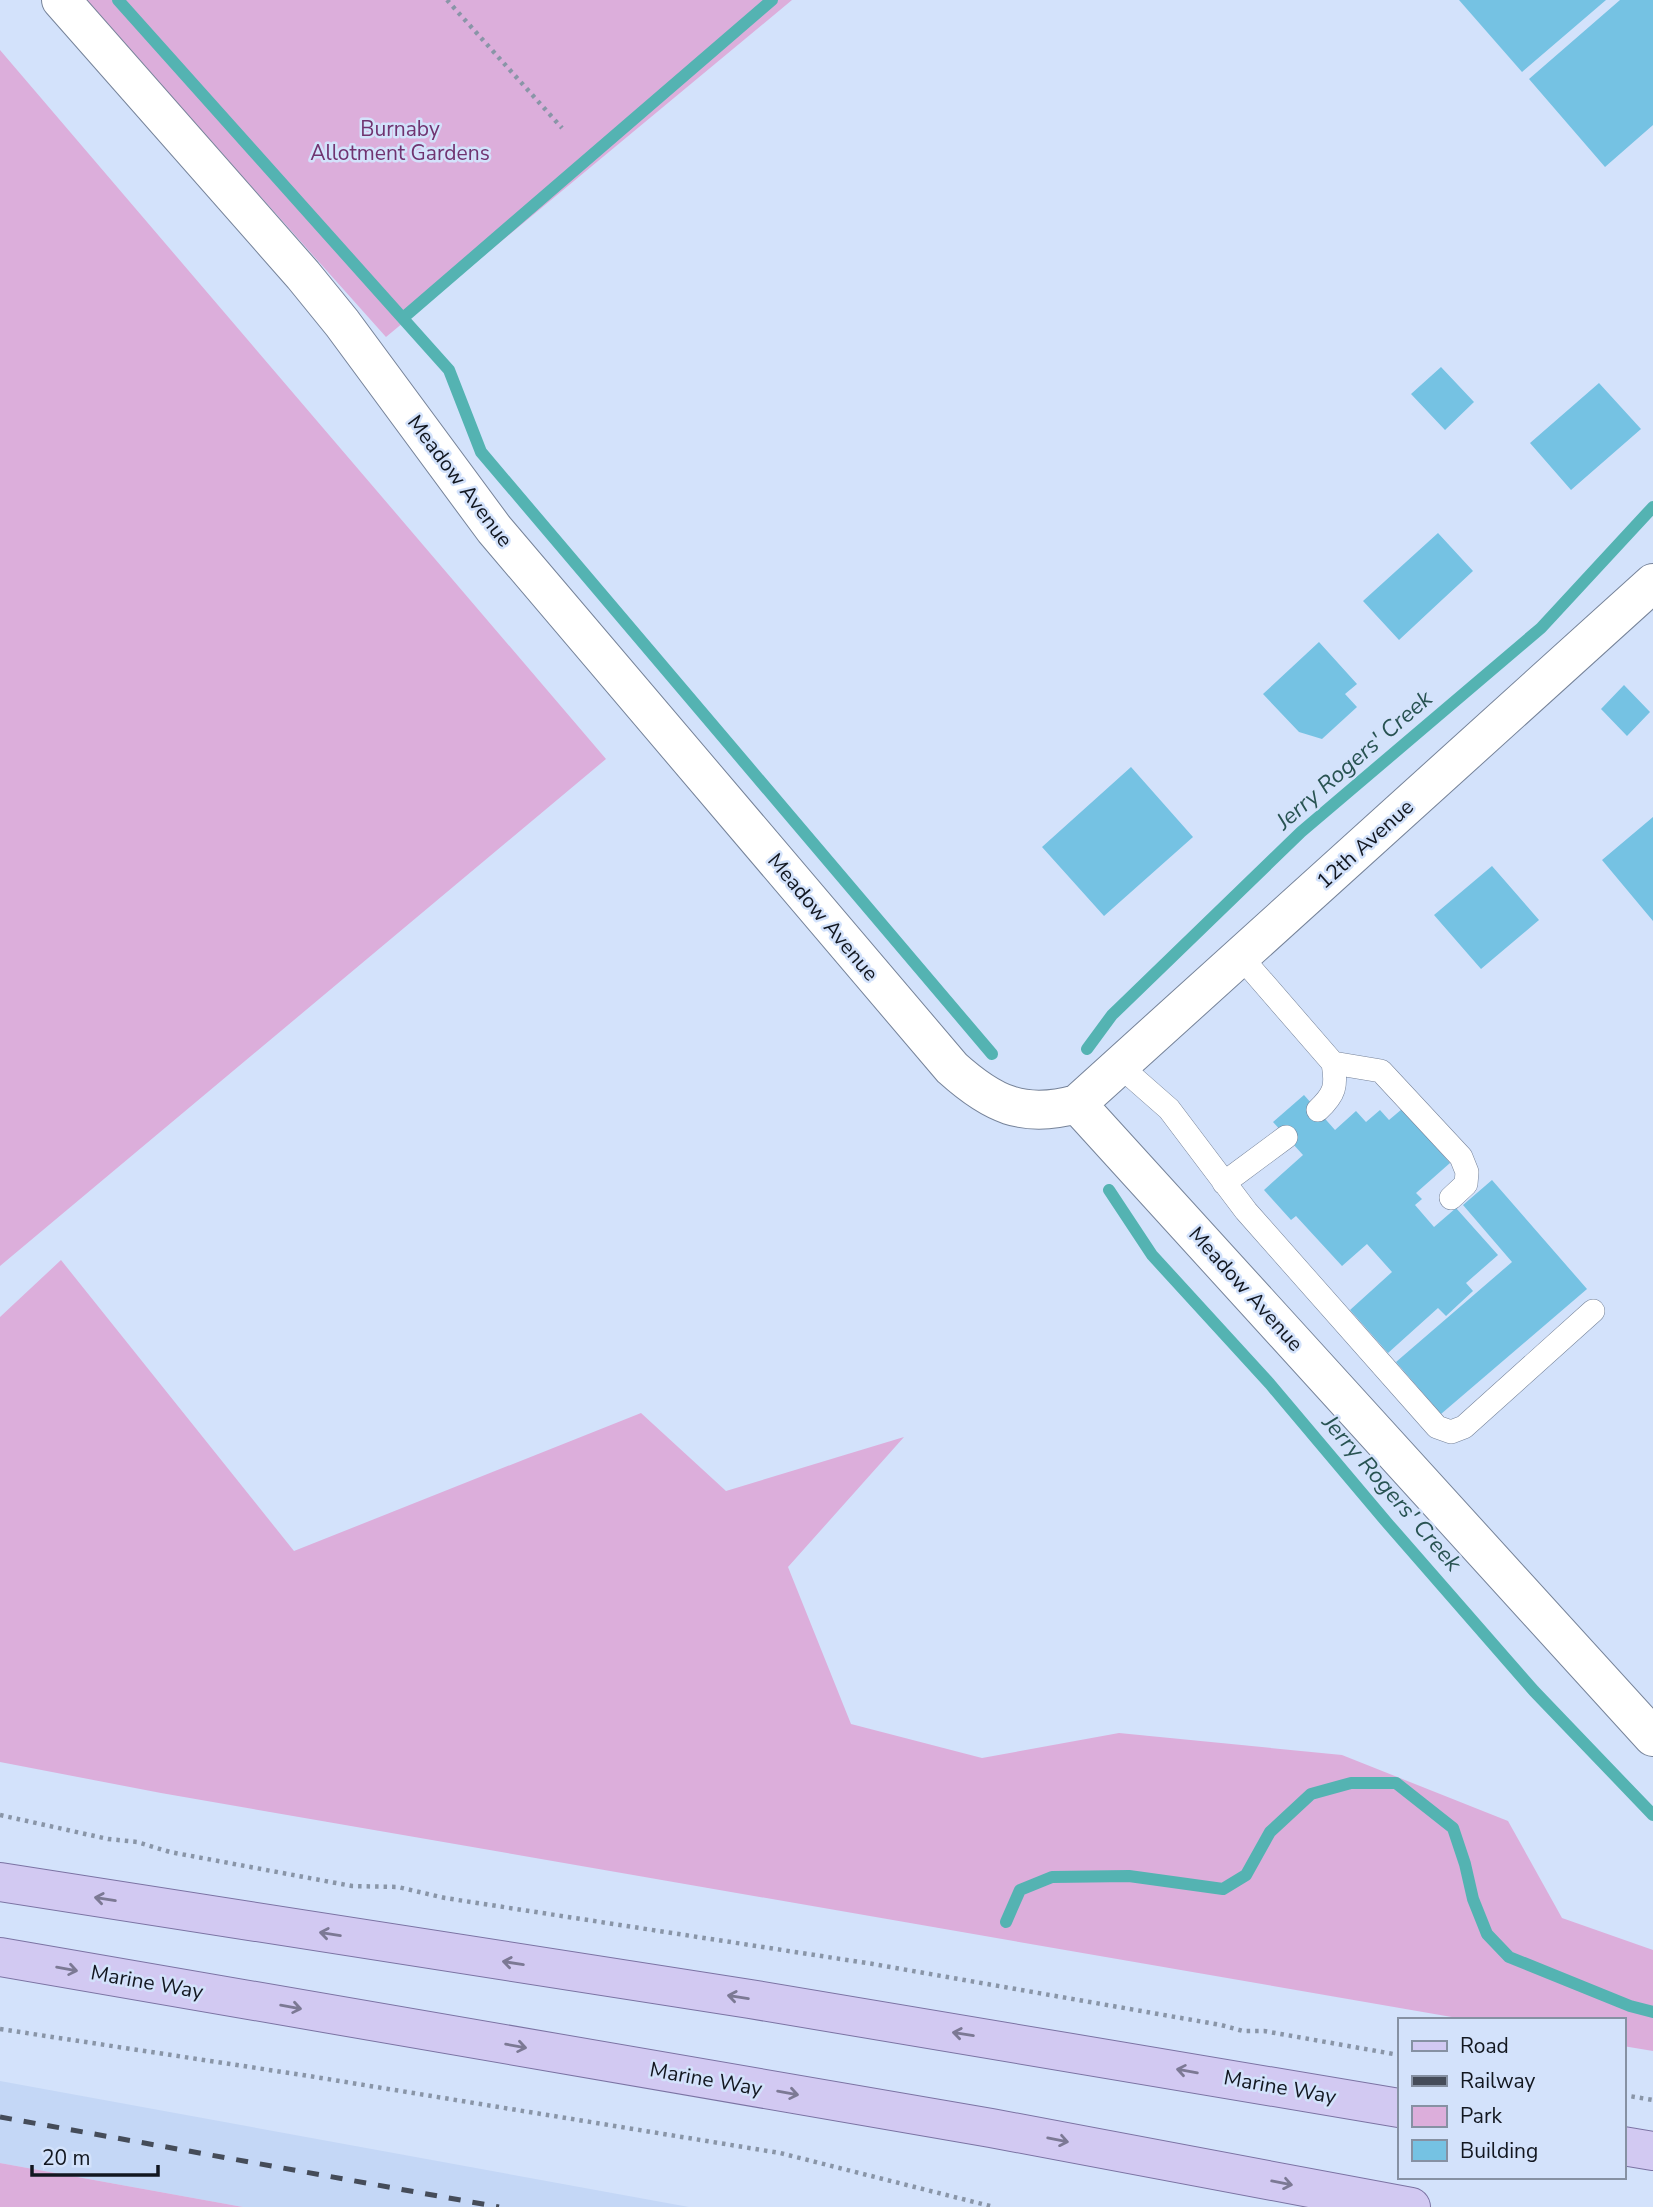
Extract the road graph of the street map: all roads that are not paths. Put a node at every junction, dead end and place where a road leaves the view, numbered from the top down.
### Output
1 (61, 0) edge
2 (1653, 583) edge
3 (1241, 957) junction
4 (1333, 1063) junction
5 (1120, 1066) junction
6 (1077, 1104) junction
7 (1318, 1110) dead end
8 (1286, 1137) dead end
9 (1224, 1183) junction
10 (1451, 1198) dead end
11 (1592, 1311) dead end
12 (1653, 1737) edge
13 (0, 1882) edge
14 (0, 1957) edge
15 (1398, 2108) edge
16 (1625, 2146) edge
17 (1653, 2151) edge
18 (1410, 2207) edge

1 - 6 street, Meadow Avenue
2 - 3 street, 12th Avenue
3 - 4 lane
3 - 5 street, 12th Avenue
4 - 7 lane
4 - 10 lane
5 - 6 street, 12th Avenue
5 - 9 lane
6 - 12 street, Meadow Avenue
8 - 9 lane
9 - 11 lane
15 -> 13 main road, Marine Way
14 -> 18 main road, Marine Way
16 - 17 main road

